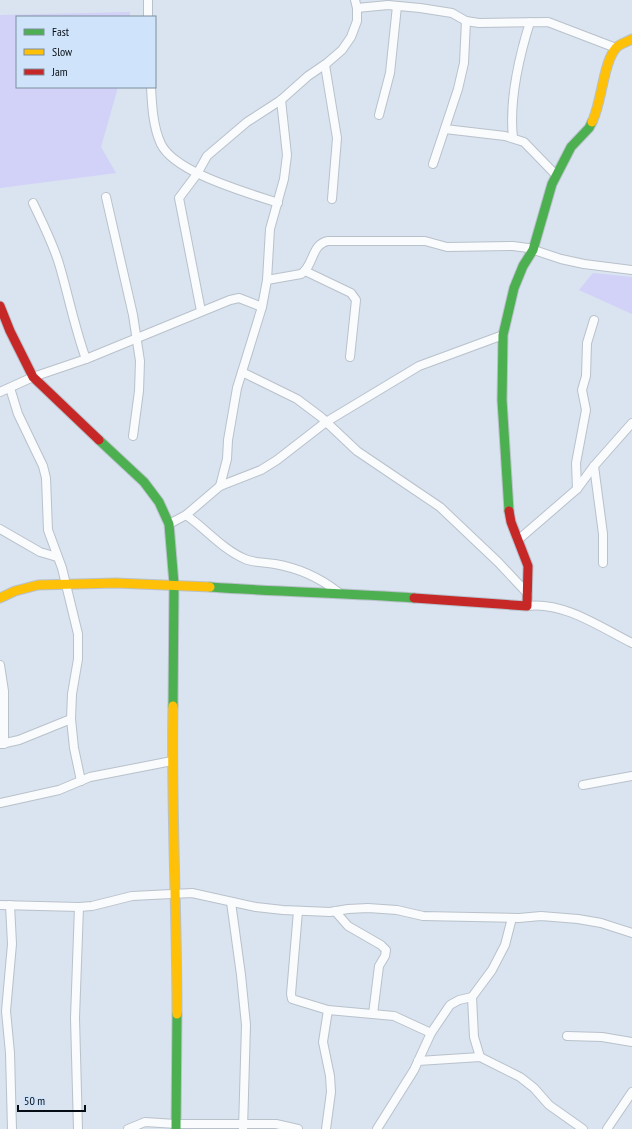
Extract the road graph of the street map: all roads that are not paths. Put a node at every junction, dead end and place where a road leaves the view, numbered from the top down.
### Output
1 (148, 0) edge
2 (356, 4) edge
3 (398, 6) junction
4 (148, 16) edge
5 (466, 21) junction
6 (530, 22) junction
7 (632, 39) edge
8 (616, 48) junction
9 (325, 65) junction
10 (151, 88) edge
11 (281, 100) junction
12 (379, 115) dead end
13 (445, 129) junction
14 (513, 138) junction
15 (433, 164) dead end
16 (197, 174) junction
17 (556, 176) junction
18 (106, 197) dead end
19 (332, 199) dead end
20 (33, 203) dead end
21 (278, 203) junction
22 (533, 250) junction
23 (632, 270) edge
24 (305, 271) junction
25 (267, 280) junction
26 (0, 306) edge
27 (262, 307) junction
28 (201, 311) junction
29 (594, 320) dead end
30 (503, 335) junction
31 (137, 338) junction
32 (350, 357) dead end
33 (86, 359) junction
34 (242, 372) junction
35 (33, 377) junction
36 (3, 389) edge
37 (326, 422) junction
38 (632, 423) edge
39 (132, 436) dead end
40 (594, 466) junction
41 (220, 486) junction
42 (577, 489) junction
43 (186, 515) junction
44 (169, 524) junction
45 (0, 530) edge
46 (518, 540) junction
47 (57, 556) junction
48 (603, 563) dead end
49 (66, 584) junction
50 (174, 584) junction
51 (338, 592) junction
52 (528, 594) junction
53 (0, 598) edge
54 (527, 606) junction
55 (632, 643) edge
56 (0, 665) edge
57 (71, 719) junction
58 (2, 744) edge
59 (172, 761) junction
60 (632, 776) edge
61 (81, 781) junction
62 (583, 785) dead end
63 (0, 803) edge
64 (177, 892) junction
65 (231, 902) junction
66 (0, 905) edge
67 (10, 905) junction
68 (79, 907) junction
69 (298, 911) junction
70 (335, 911) junction
71 (512, 918) junction
72 (632, 933) edge
73 (472, 997) junction
74 (328, 1010) junction
75 (372, 1014) junction
76 (431, 1033) junction
77 (567, 1036) dead end
78 (632, 1042) edge
79 (480, 1056) junction
80 (418, 1061) junction
81 (632, 1092) edge
82 (243, 1126) edge
83 (176, 1127) edge
84 (12, 1129) edge
85 (78, 1129) edge
86 (128, 1129) edge
87 (298, 1129) edge
88 (326, 1129) edge
89 (377, 1129) edge
90 (583, 1129) edge
91 (607, 1129) edge

1 - 4 street
2 - 3 street
2 - 9 street
3 - 5 street
3 - 12 street
5 - 6 street
5 - 13 street
6 - 8 street
6 - 14 street
7 - 8 street
8 - 17 street
9 - 11 street
9 - 19 street
10 - 16 street
11 - 16 street
11 - 21 street
13 - 14 street
13 - 15 street
14 - 17 street
16 - 21 street
16 - 28 street
17 - 22 street
18 - 31 street
20 - 33 street
21 - 25 street
22 - 23 street
22 - 24 street
22 - 30 street
24 - 25 street
24 - 32 street
25 - 27 street
26 - 35 street
27 - 28 street
27 - 34 street
28 - 31 street
29 - 42 street
30 - 37 street
30 - 46 street
31 - 33 street
31 - 39 street
33 - 35 street
34 - 37 street
34 - 41 street
35 - 36 street
35 - 44 street
36 - 47 street
37 - 41 street
37 - 52 street
38 - 40 street
40 - 42 street
40 - 48 street
41 - 43 street
42 - 46 street
43 - 44 street
43 - 51 street
44 - 50 street
45 - 47 street
46 - 52 street
47 - 49 street
49 - 50 street
49 - 53 street
49 - 57 street
50 - 51 street
50 - 59 street
51 - 54 street
52 - 54 street
54 - 55 street
56 - 58 street
57 - 58 street
57 - 61 street
59 - 61 street
59 - 64 street
60 - 62 street
61 - 63 street
64 - 65 street
64 - 68 street
64 - 83 street
65 - 69 street
65 - 82 street
66 - 67 street
67 - 68 street
67 - 84 street
68 - 85 street
69 - 70 street
69 - 74 street
70 - 71 street
70 - 75 street
71 - 72 street
71 - 73 street
73 - 76 street
73 - 79 street
74 - 75 street
74 - 88 street
75 - 76 street
76 - 80 street
77 - 78 street
79 - 80 street
79 - 90 street
80 - 89 street
81 - 91 street
82 - 83 street
82 - 87 street
83 - 86 street

